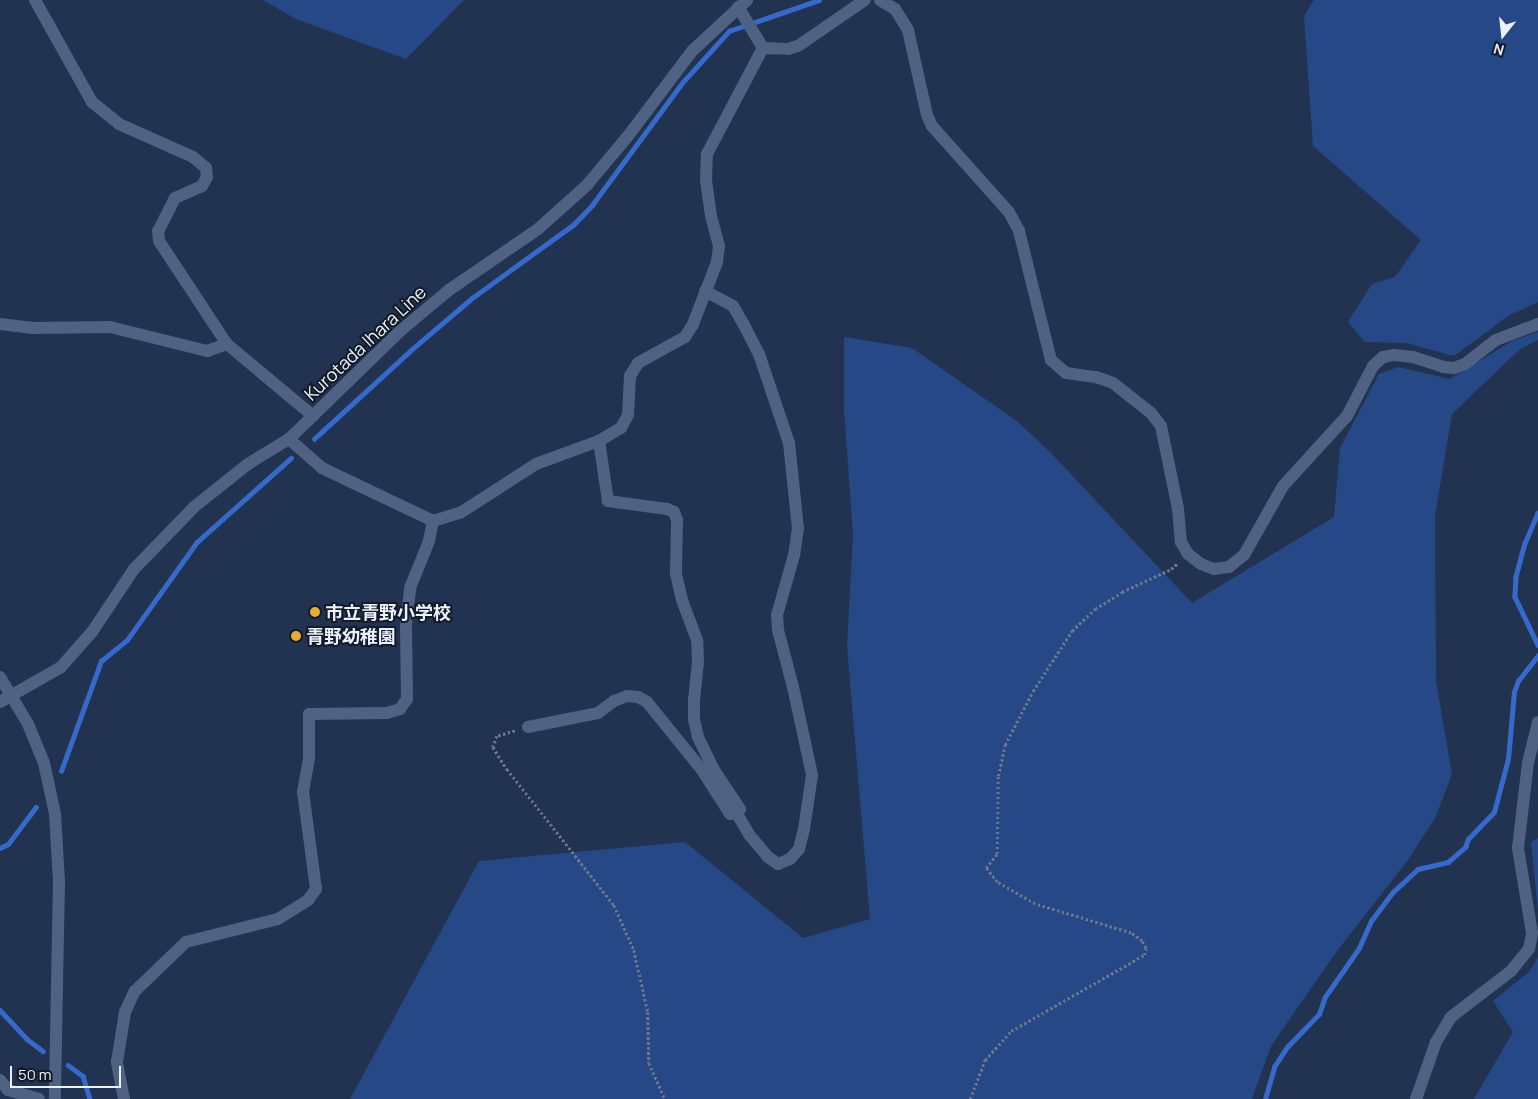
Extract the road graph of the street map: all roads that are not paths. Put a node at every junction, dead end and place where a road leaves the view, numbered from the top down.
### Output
1 (35, 0) edge
2 (865, 0) edge
3 (880, 0) edge
4 (746, 13) edge
5 (763, 48) junction
6 (705, 292) junction
7 (0, 324) edge
8 (1538, 324) edge
9 (227, 344) junction
10 (313, 416) junction
11 (289, 440) junction
12 (598, 441) junction
13 (433, 520) junction
14 (0, 676) edge
15 (6, 699) edge
16 (1538, 722) edge
17 (528, 727) road end
18 (735, 811) junction
19 (0, 1080) edge
20 (39, 1099) edge
21 (55, 1099) edge
22 (124, 1099) edge
23 (1416, 1099) edge

1 - 9 street
2 - 5 street
3 - 8 street
4 - 5 street
4 - 10 street, Kurotada Ihara Line
5 - 6 street
6 - 12 street
6 - 18 street
7 - 9 street
9 - 10 street
10 - 11 street, Kurotada Ihara Line
11 - 13 street
11 - 15 street, Kurotada Ihara Line
12 - 13 street
12 - 18 street
13 - 22 street
14 - 15 street
15 - 21 street
16 - 23 street
17 - 18 street
19 - 20 street

